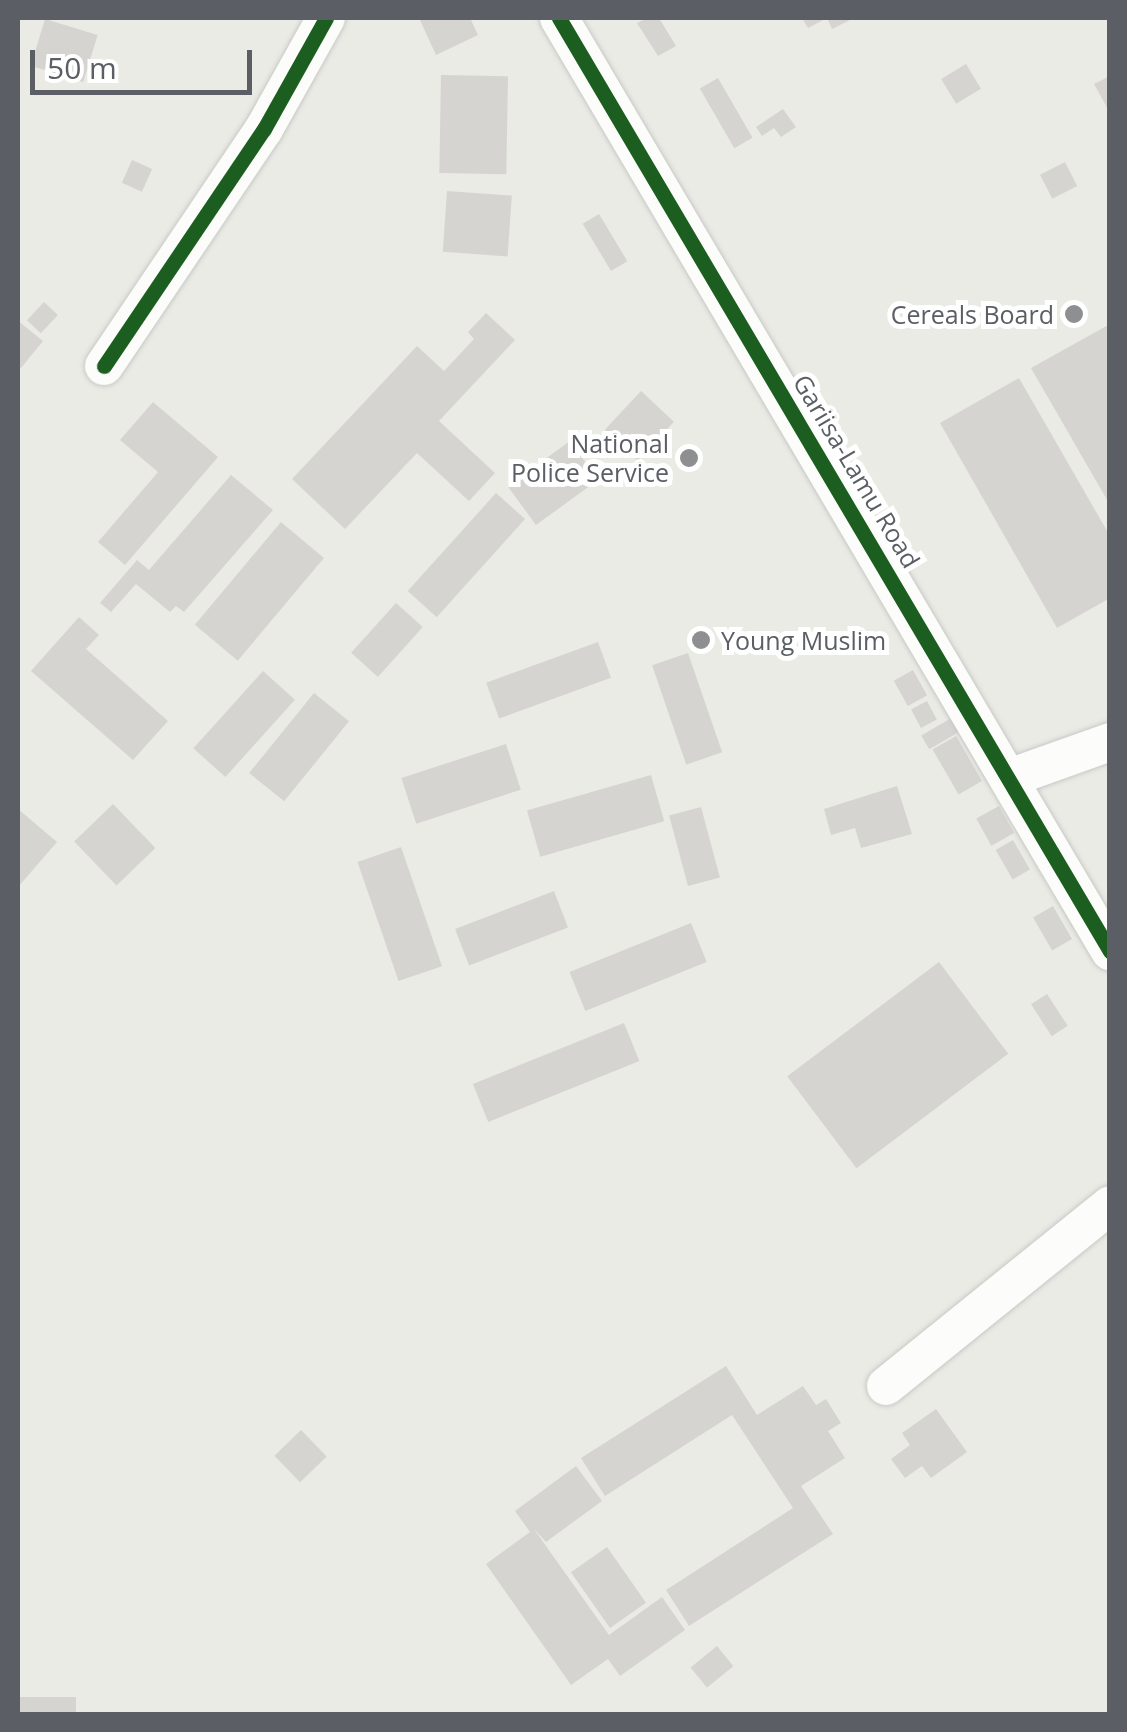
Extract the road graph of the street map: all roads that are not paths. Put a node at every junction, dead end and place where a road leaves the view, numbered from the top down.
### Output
1 (326, 18) edge
2 (560, 18) edge
3 (104, 366) dead end
4 (1110, 742) edge
5 (1009, 778) junction
6 (1110, 951) edge
7 (1110, 1205) edge
8 (886, 1386) dead end

1 - 3 street
2 - 5 street, Gariisa-Lamu Road
4 - 5 street
5 - 6 street, Gariisa-Lamu Road
7 - 8 street

